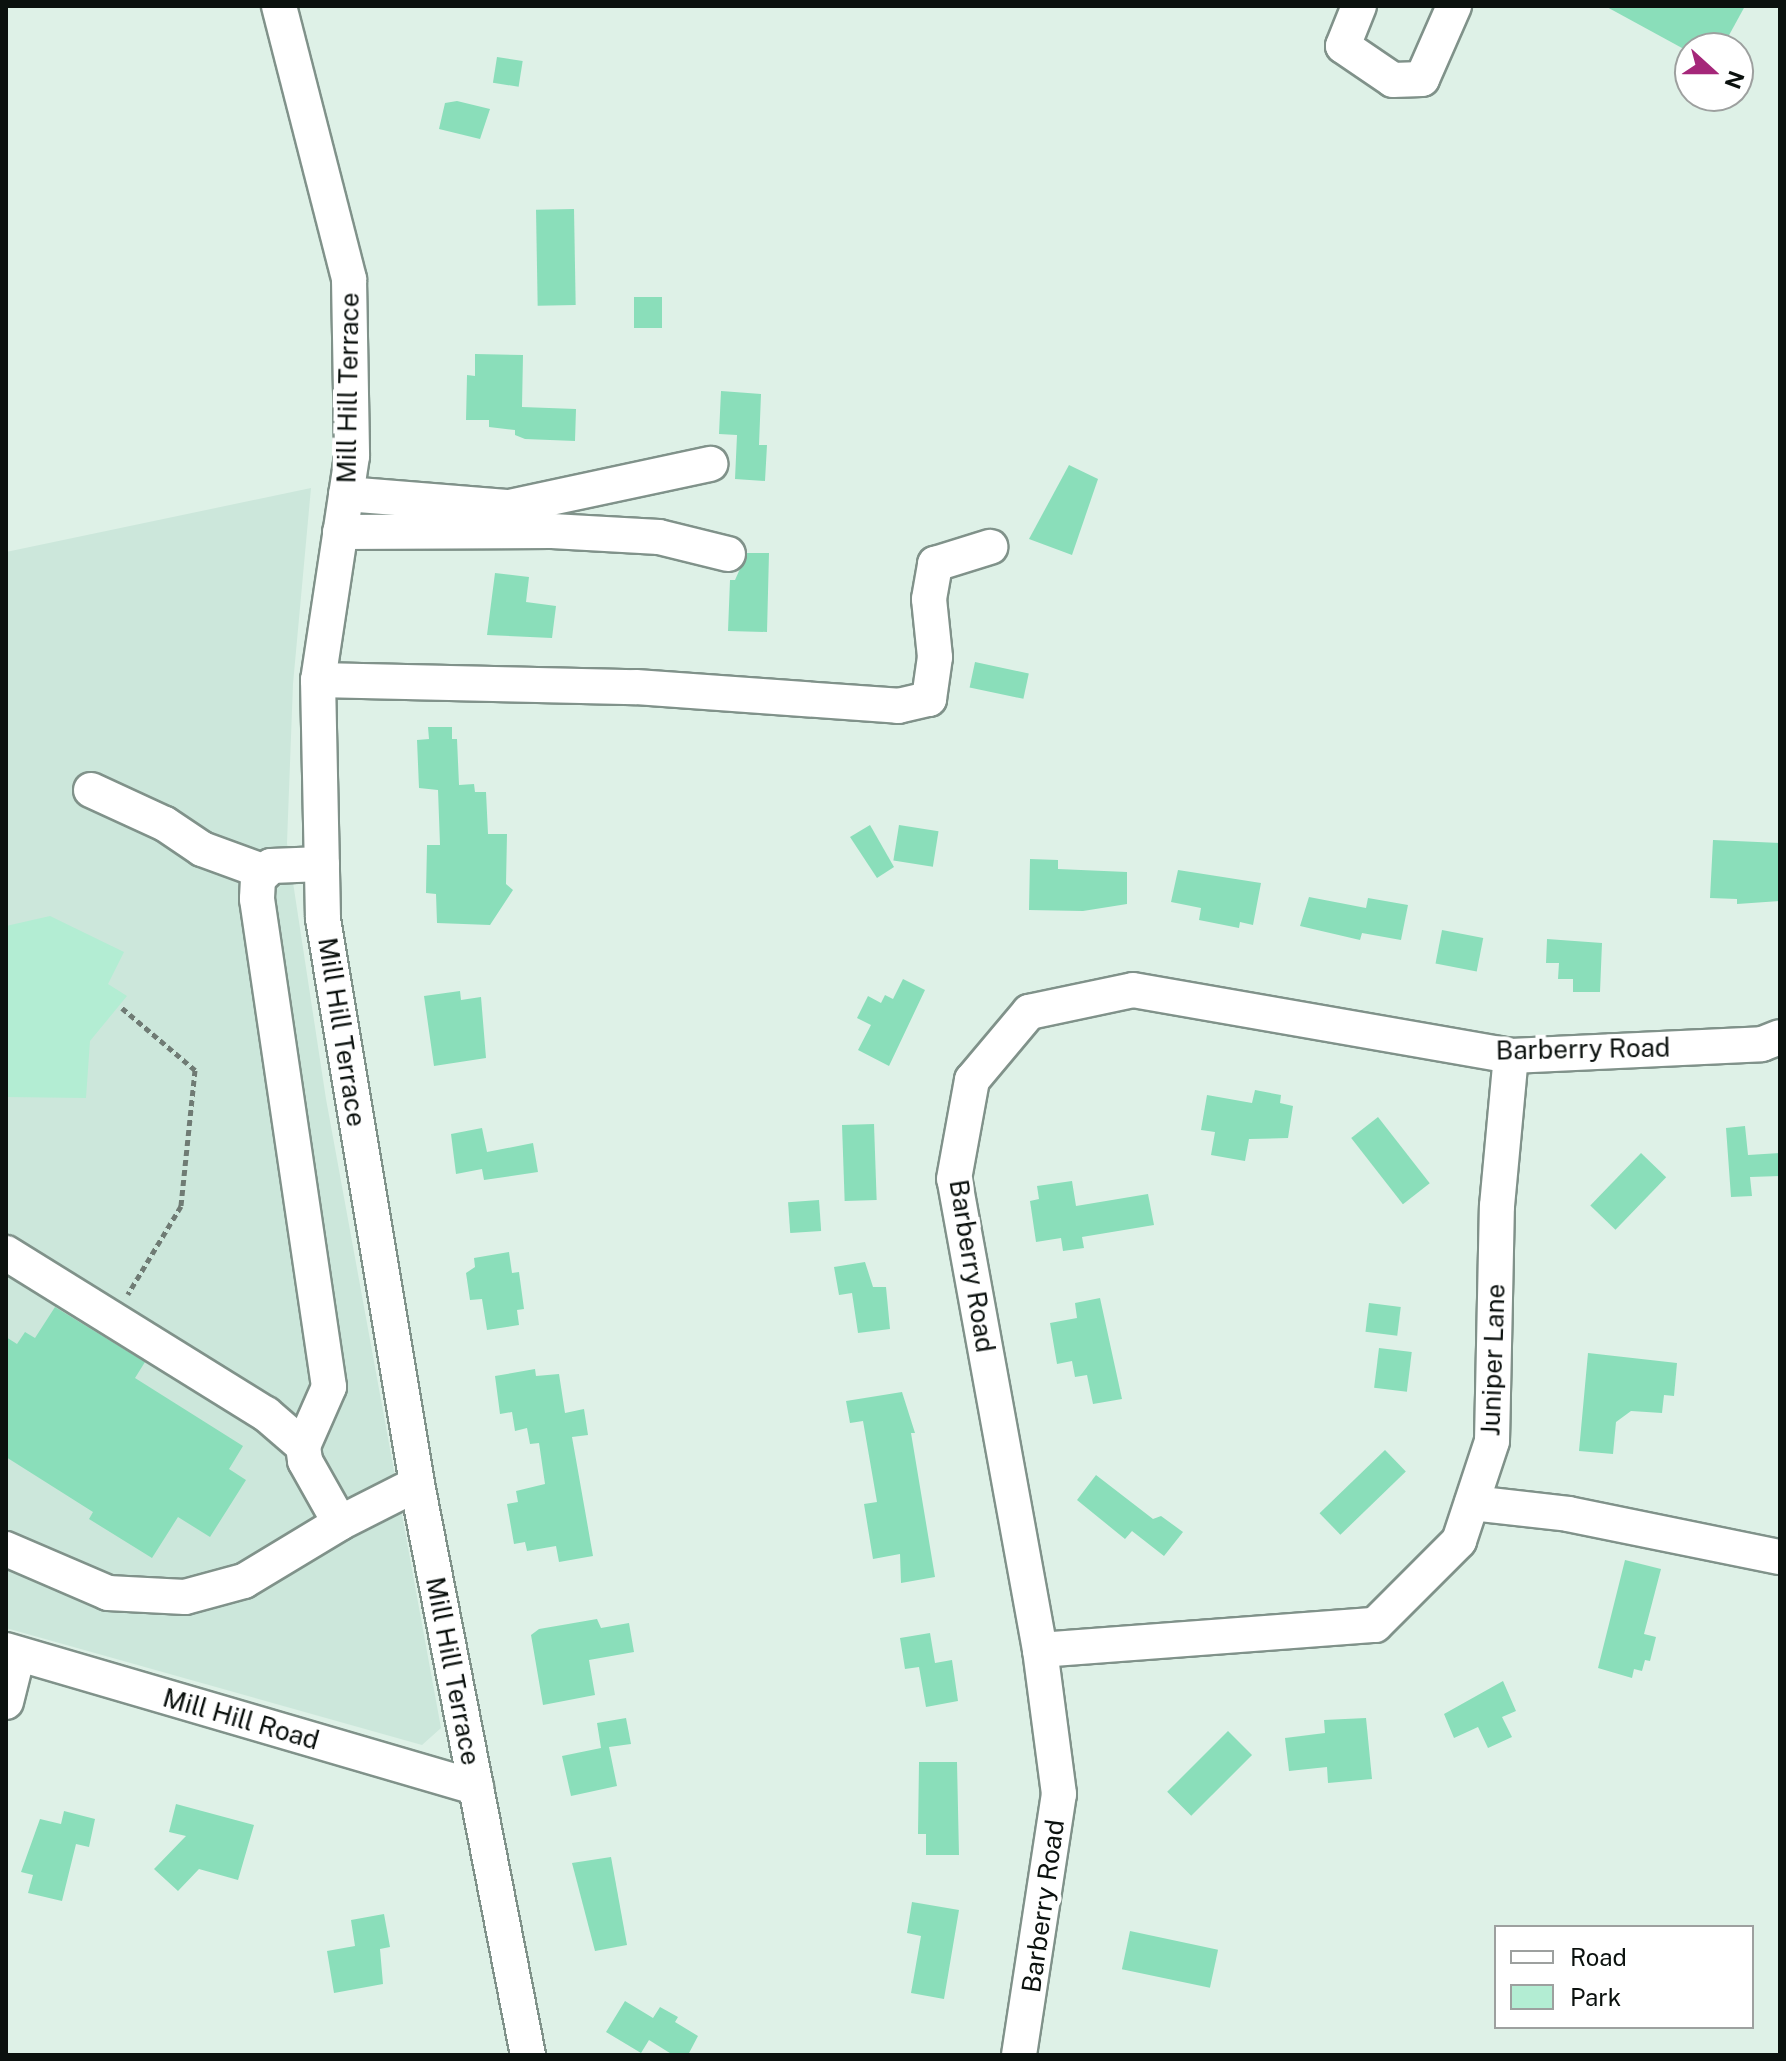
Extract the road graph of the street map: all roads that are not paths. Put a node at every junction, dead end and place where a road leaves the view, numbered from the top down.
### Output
1 (279, 6) edge
2 (1359, 6) edge
3 (1454, 6) edge
4 (710, 464) dead end
5 (346, 494) junction
6 (340, 532) junction
7 (990, 547) dead end
8 (728, 554) dead end
9 (318, 680) junction
10 (91, 790) dead end
11 (322, 864) junction
12 (265, 872) junction
13 (1780, 1037) edge
14 (1511, 1056) junction
15 (6, 1253) edge
16 (303, 1446) junction
17 (417, 1484) junction
18 (1472, 1503) junction
19 (340, 1523) junction
20 (6, 1549) edge
21 (1780, 1557) edge
22 (1040, 1650) junction
23 (12, 1652) edge
24 (6, 1702) edge
25 (476, 1787) junction
26 (528, 2055) edge
27 (1019, 2055) edge

1 - 5 street, Mill Hill Terrace
2 - 3 street
4 - 5 street
5 - 6 street, Mill Hill Terrace
6 - 8 street
6 - 9 street, Mill Hill Terrace
7 - 9 street
9 - 11 street, Mill Hill Terrace
10 - 12 street
11 - 12 street
11 - 17 street, Mill Hill Terrace
12 - 16 street
13 - 14 street, Barberry Road
14 - 18 street, Juniper Lane
14 - 22 street, Barberry Road
15 - 16 street
16 - 19 street
17 - 19 street
17 - 25 street, Mill Hill Terrace
18 - 21 street
18 - 22 street, Juniper Lane
19 - 20 street
22 - 27 street, Barberry Road
23 - 24 street
23 - 25 street, Mill Hill Road
25 - 26 street, Mill Hill Terrace

